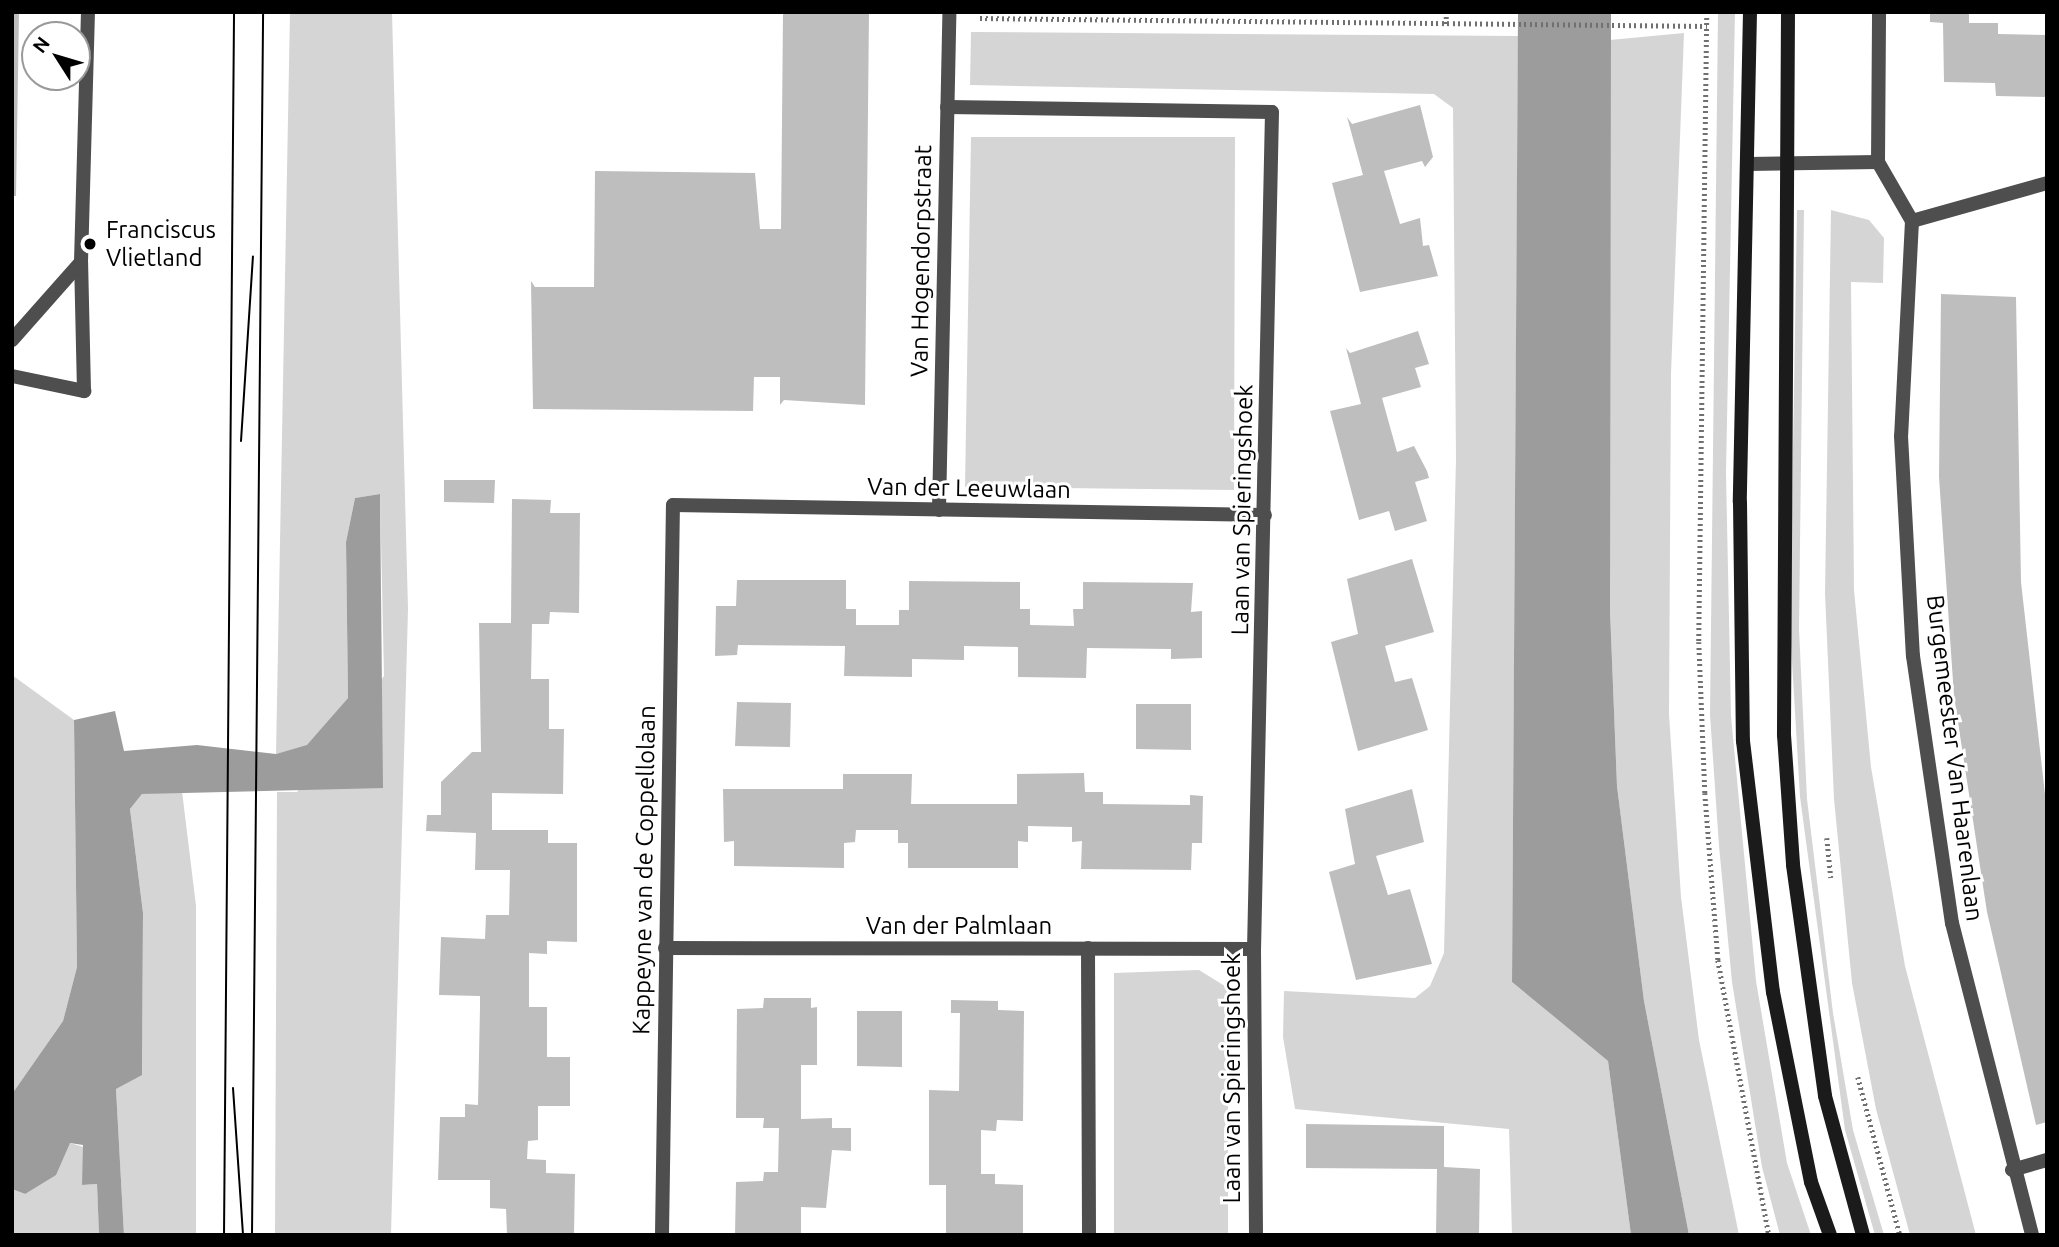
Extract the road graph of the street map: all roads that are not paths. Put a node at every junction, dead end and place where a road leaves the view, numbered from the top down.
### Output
1 (88, 12) edge
2 (1750, 12) edge
3 (1788, 12) edge
4 (1879, 12) edge
5 (948, 15) edge
6 (947, 107) junction
7 (1785, 160) junction
8 (1878, 162) junction
9 (1748, 164) junction
10 (2047, 183) edge
11 (1912, 221) junction
12 (80, 262) junction
13 (12, 340) edge
14 (12, 376) edge
15 (673, 505) joint
16 (939, 510) junction
17 (1265, 515) junction
18 (665, 948) junction
19 (1088, 948) junction
20 (1254, 949) junction
21 (2047, 1160) edge
22 (2011, 1170) junction
23 (662, 1235) edge
24 (1090, 1235) edge
25 (1256, 1235) edge
26 (1830, 1235) edge
27 (1863, 1235) edge
28 (2032, 1235) edge

1 - 12 street
2 - 9 main road
3 - 7 main road
4 - 8 street
5 - 6 street, Van Hogendorpstraat
6 - 16 street, Van Hogendorpstraat
6 - 17 street, Laan van Spieringshoek
7 - 8 street
7 - 9 street
7 - 27 main road
8 - 11 street
9 - 26 main road
10 - 11 street
11 - 22 street, Burgemeester Van Haarenlaan
12 - 13 street
12 - 14 street
15 - 16 street, Van der Leeuwlaan
15 - 18 street, Kappeyne van de Coppellolaan
16 - 17 street, Van der Leeuwlaan
17 - 20 street, Laan van Spieringshoek
18 - 19 street, Van der Palmlaan
18 - 23 street, Kappeyne van de Coppellolaan
19 - 20 street, Van der Palmlaan
19 - 24 street
20 - 25 street, Laan van Spieringshoek
21 - 22 street
22 - 28 street, Burgemeester Van Haarenlaan

